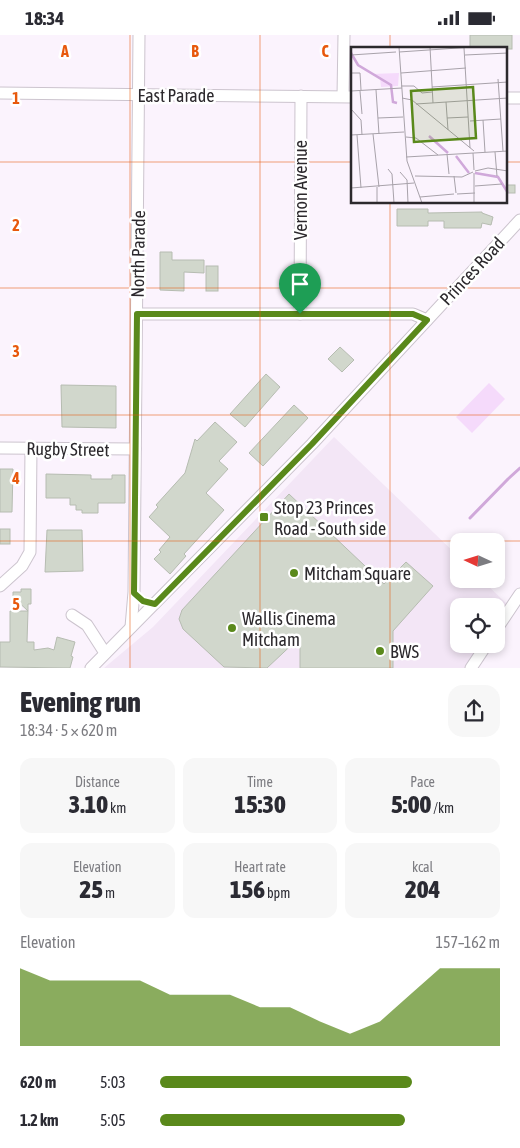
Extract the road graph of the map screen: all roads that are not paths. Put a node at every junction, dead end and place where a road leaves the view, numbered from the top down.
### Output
1 (139, 35) edge
2 (344, 35) edge
3 (0, 93) edge
4 (139, 95) junction
5 (300, 96) junction
6 (348, 97) edge
7 (520, 220) edge
8 (137, 314) junction
9 (300, 314) junction
10 (427, 320) junction
11 (0, 448) edge
12 (31, 448) junction
13 (135, 449) junction
14 (0, 586) edge
15 (134, 593) junction
16 (520, 594) edge
17 (155, 604) junction
18 (72, 615) dead end
19 (505, 616) edge
20 (131, 627) junction
21 (105, 653) junction
22 (481, 653) edge
23 (91, 668) edge
24 (471, 668) edge

1 - 4 street, North Parade
2 - 6 street
3 - 4 street, East Parade
4 - 5 street, East Parade
4 - 8 street, North Parade
5 - 6 street, East Parade
5 - 9 street, Vernon Avenue
7 - 10 street, Princes Road
8 - 9 street
8 - 13 street, North Parade
9 - 10 street
10 - 17 street, Princes Road
11 - 12 street, Rugby Street
12 - 13 street, Rugby Street
12 - 14 street
13 - 15 street, North Parade
15 - 17 street
15 - 20 street, North Parade
16 - 19 street
17 - 20 street, Princes Road
18 - 21 street
20 - 21 street, Princes Road
21 - 23 street, Princes Road
22 - 24 street

